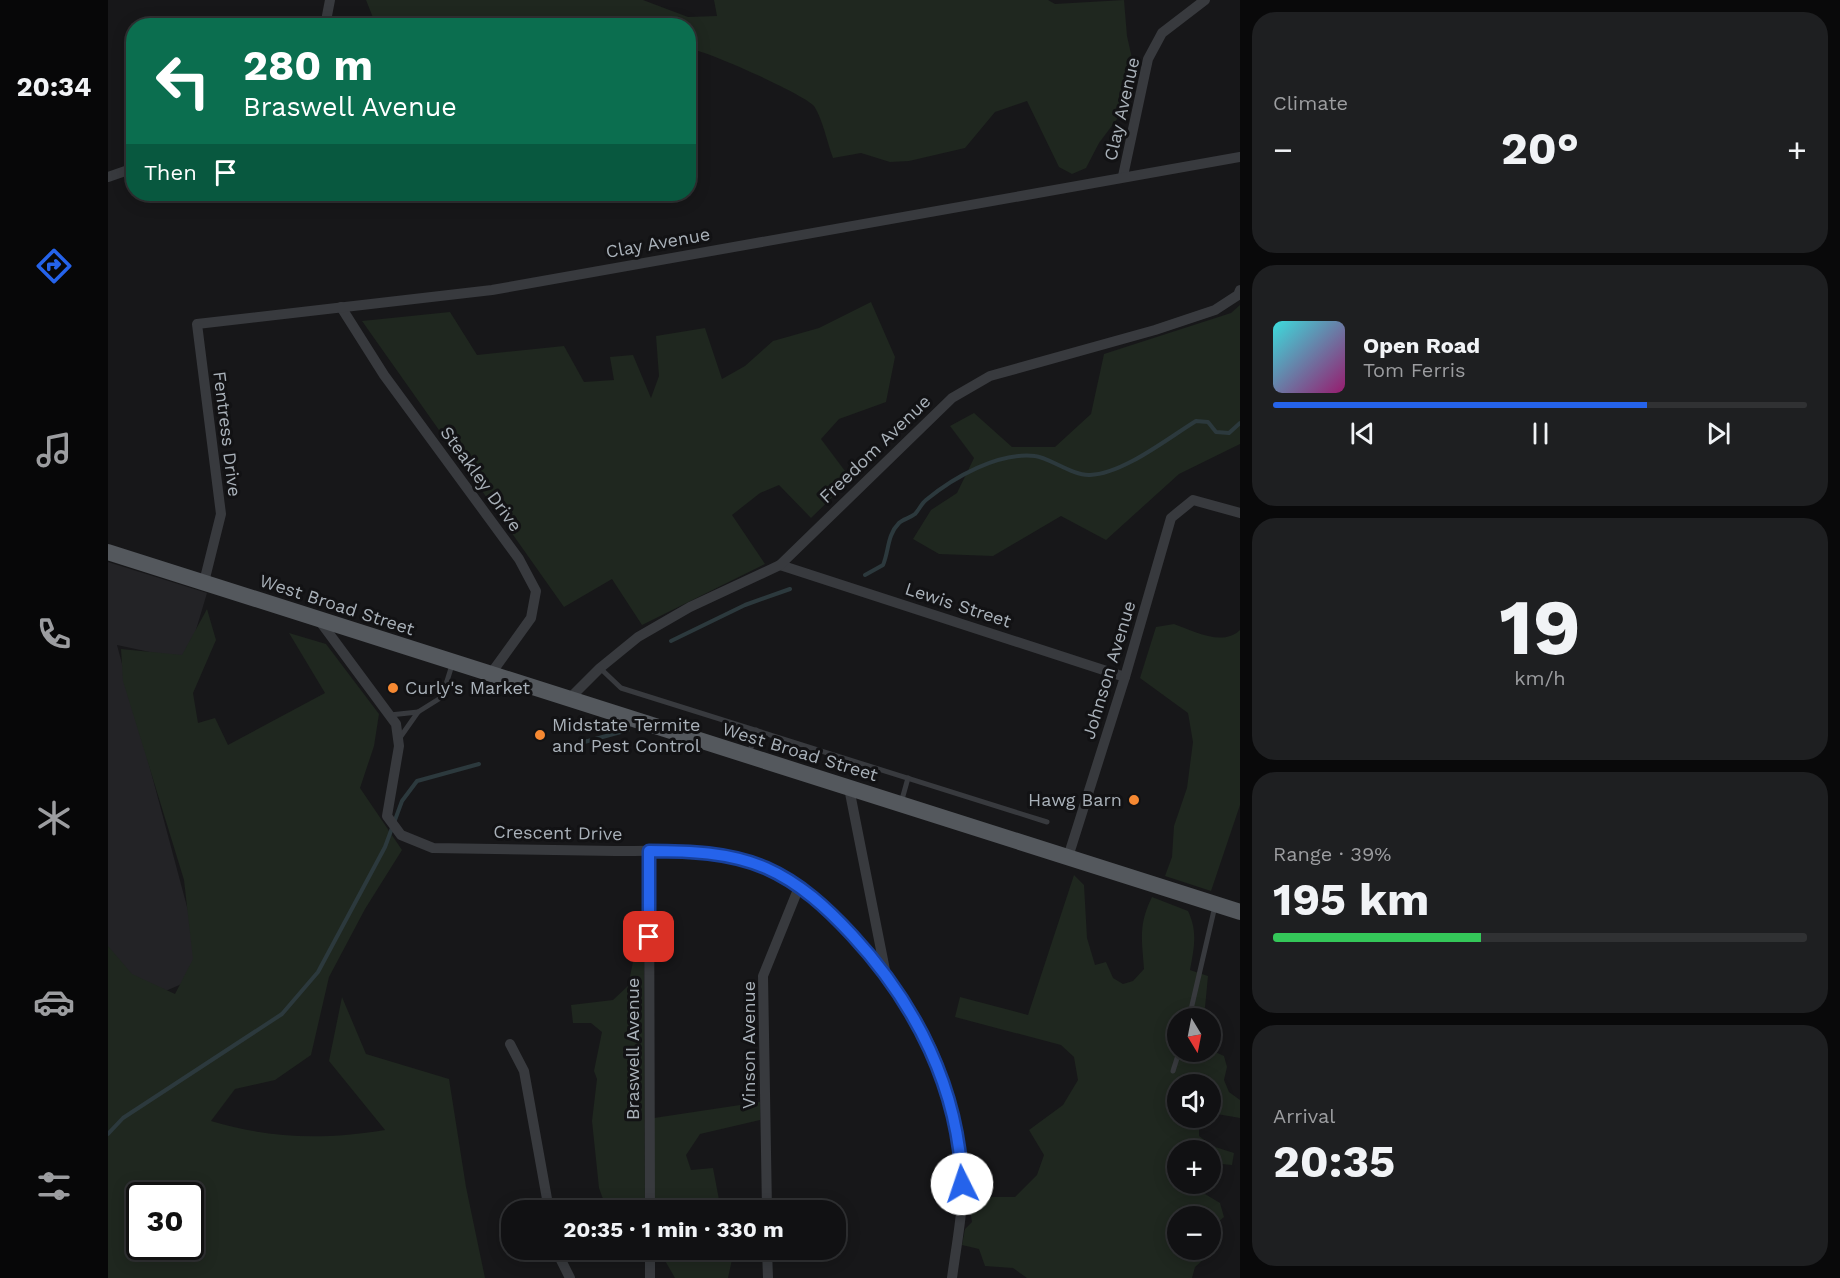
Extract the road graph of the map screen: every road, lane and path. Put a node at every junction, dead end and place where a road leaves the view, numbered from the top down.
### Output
1 (330, 0) edge
2 (1205, 0) edge
3 (327, 18) edge
4 (1240, 157) edge
5 (126, 171) edge
6 (1123, 176) junction
7 (108, 177) edge
8 (1240, 290) edge
9 (341, 307) junction
10 (197, 324) joint
11 (1240, 513) edge
12 (108, 552) edge
13 (780, 565) junction
14 (204, 582) junction
15 (319, 620) junction
16 (452, 663) junction
17 (600, 668) junction
18 (490, 675) junction
19 (1125, 677) junction
20 (569, 699) junction
21 (418, 712) junction
22 (389, 715) junction
23 (756, 730) junction
24 (398, 740) junction
25 (748, 756) junction
26 (908, 778) junction
27 (849, 788) junction
28 (901, 804) junction
29 (1047, 822) dead end
30 (649, 851) junction
31 (1068, 857) junction
32 (799, 887) junction
33 (1216, 904) junction
34 (1240, 912) edge
35 (885, 973) junction
36 (1191, 1008) edge
37 (510, 1044) dead end
38 (1176, 1062) edge
39 (1173, 1071) dead end
40 (547, 1200) edge
41 (650, 1200) edge
42 (767, 1200) edge
43 (561, 1260) edge
44 (650, 1260) edge
45 (767, 1260) edge
46 (570, 1278) edge
47 (650, 1278) edge
48 (768, 1278) edge
49 (951, 1278) edge

1 - 3 street
2 - 6 street, Clay Avenue
4 - 6 street, Clay Avenue
5 - 7 street
6 - 9 street, Clay Avenue
8 - 13 street, Freedom Avenue
9 - 10 street, Clay Avenue
9 - 18 street, Steakley Drive
10 - 14 street, Fentress Drive
11 - 19 street, Johnson Avenue
12 - 14 main road, West Broad Street
13 - 17 street, Freedom Avenue
13 - 19 street, Lewis Street
14 - 15 main road, West Broad Street
15 - 16 main road, West Broad Street
15 - 22 street, Crescent Drive
16 - 18 main road, West Broad Street
16 - 21 lane
17 - 20 street, Freedom Avenue
17 - 23 lane
18 - 20 main road, West Broad Street
19 - 31 street, Johnson Avenue
20 - 25 main road, West Broad Street
21 - 22 lane
21 - 24 lane
22 - 24 street, Crescent Drive
23 - 25 lane
23 - 26 lane
24 - 30 street, Crescent Drive
25 - 27 main road, West Broad Street
26 - 28 lane
26 - 29 lane
27 - 28 main road, West Broad Street
27 - 35 street
28 - 31 main road, West Broad Street
30 - 32 street, Crescent Drive
30 - 41 street, Braswell Avenue
31 - 33 main road, West Broad Street
32 - 35 street, Crescent Drive
32 - 42 street, Vinson Avenue
33 - 34 main road, West Broad Street
33 - 36 lane
35 - 49 street, Crescent Drive
37 - 40 street
38 - 39 lane
43 - 46 street
44 - 47 street
45 - 48 street

